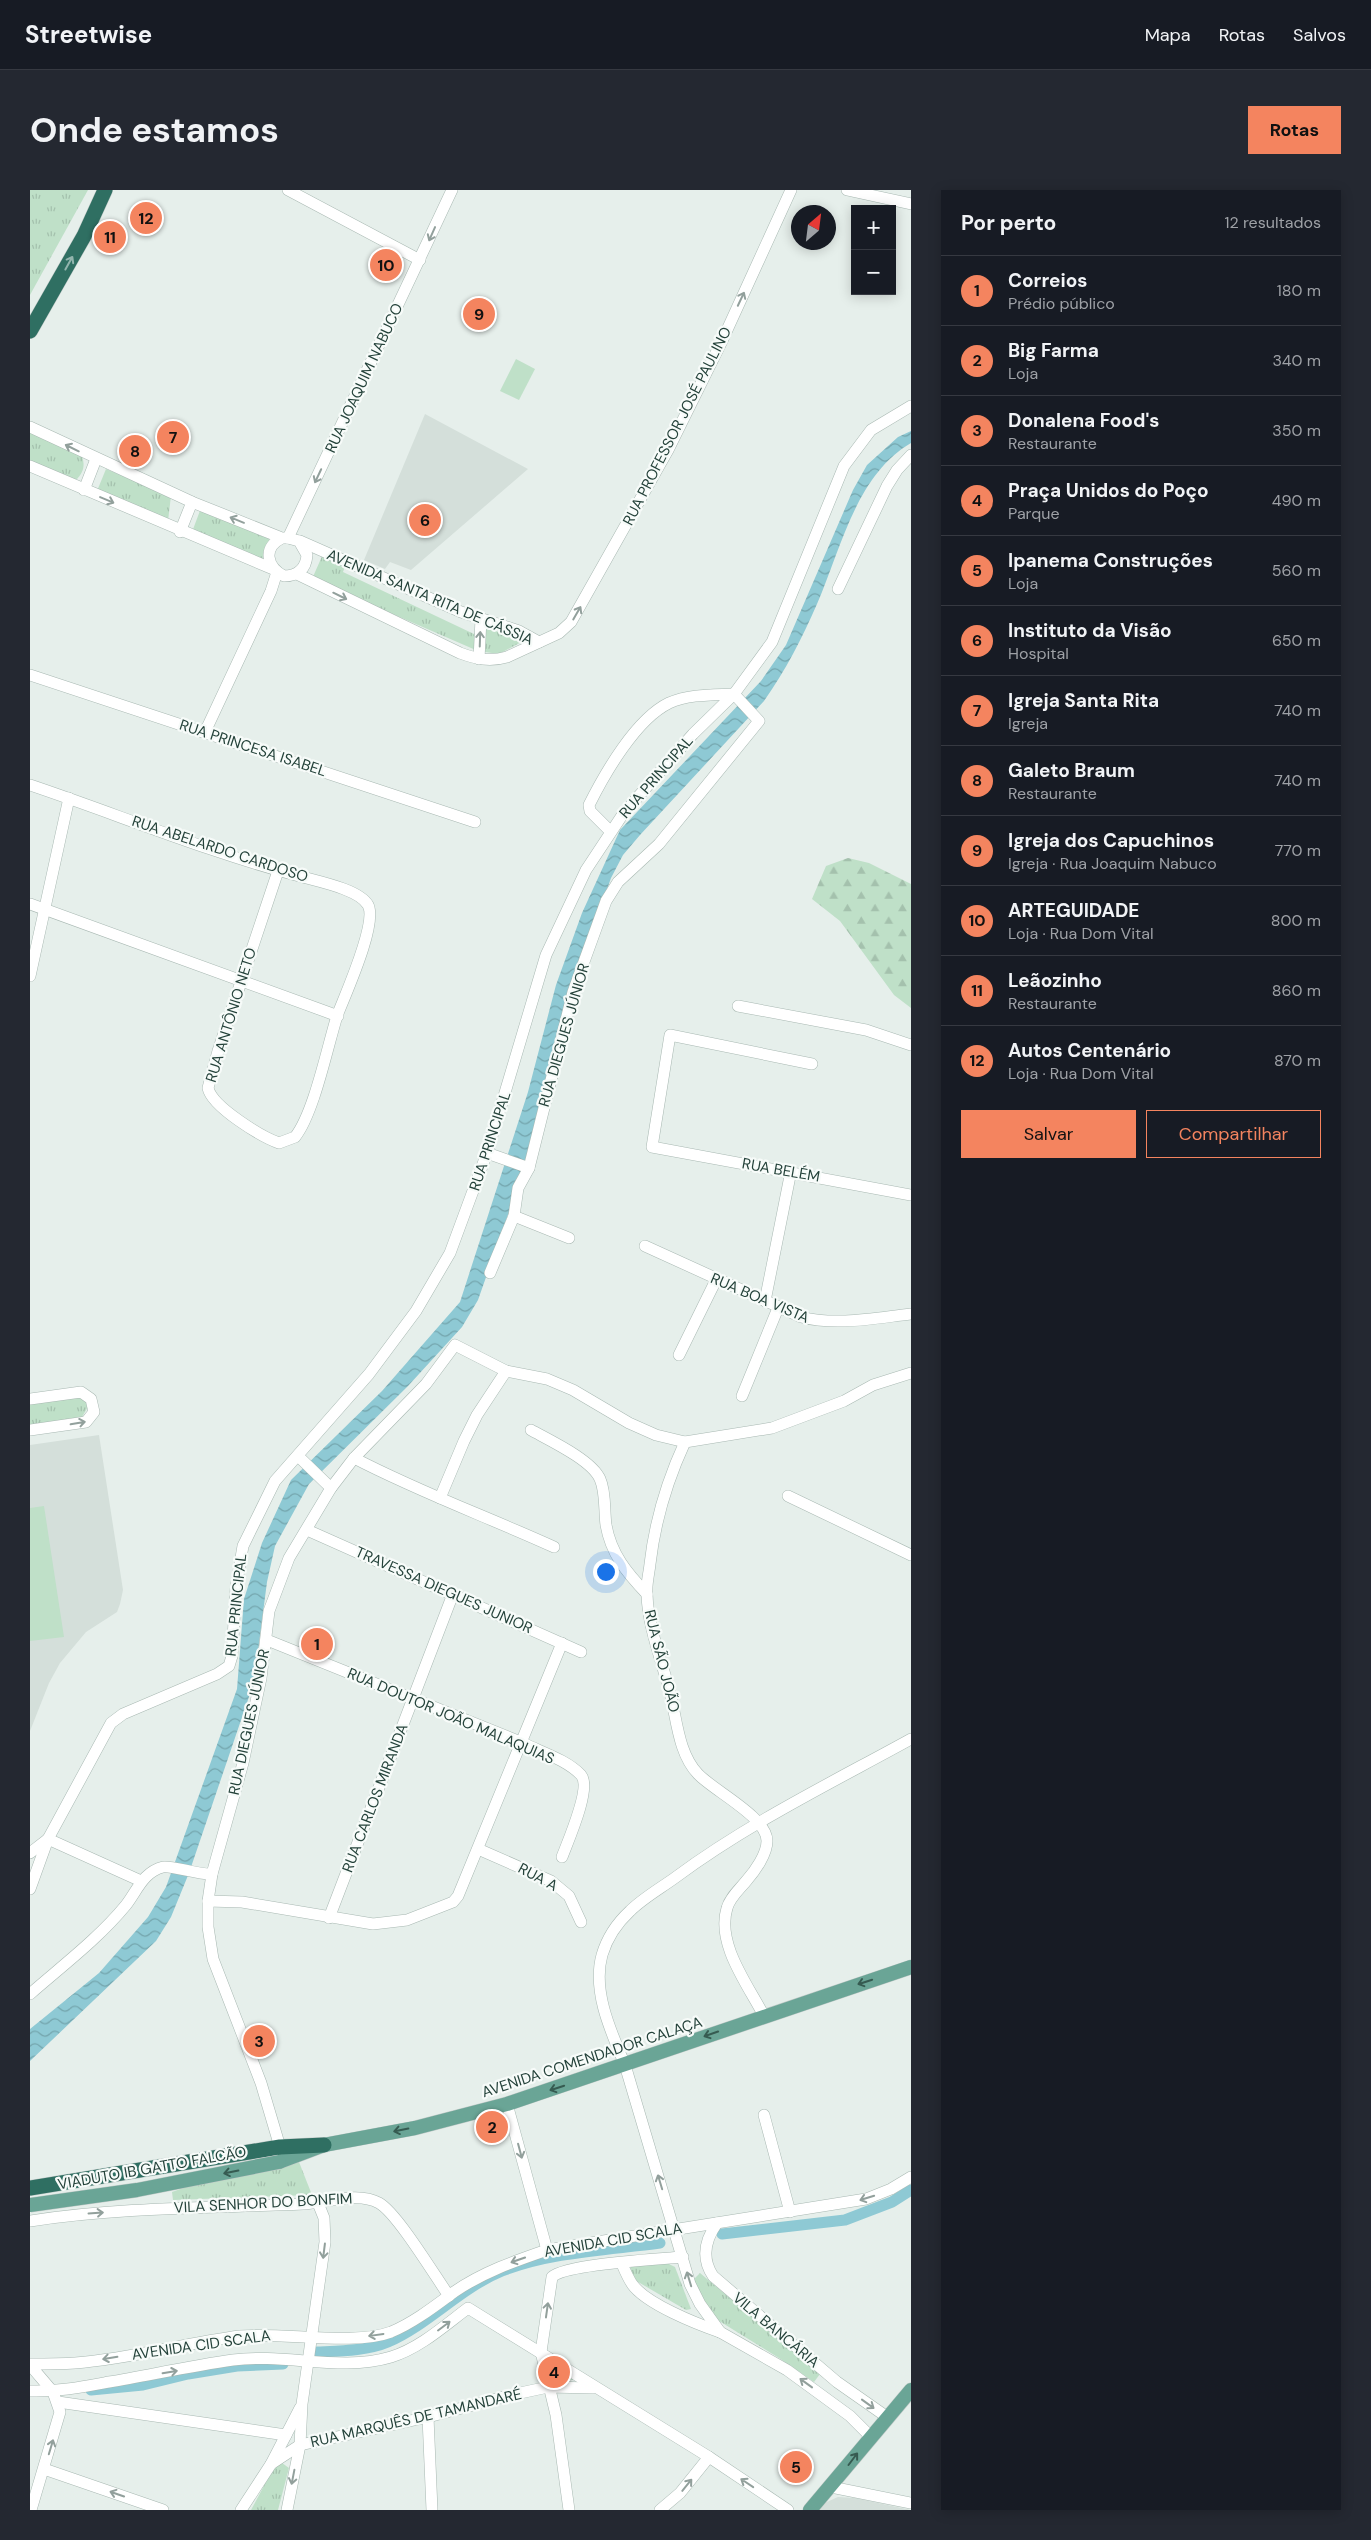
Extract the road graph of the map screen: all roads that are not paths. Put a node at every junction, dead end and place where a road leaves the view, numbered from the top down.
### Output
1 (106, 190) edge
2 (288, 190) edge
3 (452, 190) edge
4 (791, 190) edge
5 (847, 190) edge
6 (911, 204) edge
7 (420, 260) junction
8 (30, 331) edge
9 (911, 406) edge
10 (30, 427) edge
11 (911, 455) edge
12 (96, 459) junction
13 (30, 466) edge
14 (84, 490) junction
15 (192, 502) junction
16 (180, 532) junction
17 (290, 539) junction
18 (278, 572) junction
19 (297, 574) junction
20 (838, 589) dead end
21 (481, 619) junction
22 (539, 642) junction
23 (480, 659) junction
24 (30, 675) edge
25 (736, 696) junction
26 (205, 732) junction
27 (30, 785) edge
28 (69, 798) junction
29 (475, 822) dead end
30 (610, 831) junction
31 (278, 871) junction
32 (30, 904) edge
33 (46, 910) junction
34 (30, 976) edge
35 (241, 980) junction
36 (738, 1006) dead end
37 (338, 1016) junction
38 (911, 1045) edge
39 (812, 1064) dead end
40 (487, 1153) junction
41 (527, 1167) junction
42 (791, 1171) junction
43 (911, 1195) edge
44 (514, 1216) junction
45 (569, 1238) dead end
46 (645, 1246) dead end
47 (490, 1273) dead end
48 (716, 1280) junction
49 (764, 1300) junction
50 (778, 1308) junction
51 (911, 1314) edge
52 (679, 1355) dead end
53 (506, 1371) junction
54 (911, 1373) edge
55 (742, 1396) dead end
56 (30, 1399) edge
57 (30, 1430) edge
58 (531, 1430) dead end
59 (685, 1442) junction
60 (300, 1458) junction
61 (354, 1458) junction
62 (331, 1488) junction
63 (788, 1496) dead end
64 (440, 1498) junction
65 (308, 1530) junction
66 (554, 1547) dead end
67 (911, 1555) edge
68 (453, 1594) junction
69 (646, 1594) junction
70 (267, 1640) junction
71 (562, 1643) junction
72 (581, 1652) dead end
73 (412, 1698) junction
74 (911, 1739) edge
75 (523, 1743) junction
76 (759, 1821) junction
77 (48, 1839) junction
78 (478, 1849) junction
79 (30, 1853) edge
80 (562, 1857) dead end
81 (212, 1874) junction
82 (141, 1881) junction
83 (30, 1889) edge
84 (208, 1901) junction
85 (329, 1918) junction
86 (581, 1922) dead end
87 (911, 1967) edge
88 (30, 1994) edge
89 (764, 2016) junction
90 (619, 2067) junction
91 (507, 2104) junction
92 (764, 2114) dead end
93 (324, 2145) junction
94 (280, 2147) junction
95 (279, 2162) joint
96 (911, 2177) edge
97 (59, 2182) junction
98 (30, 2188) edge
99 (318, 2203) junction
100 (30, 2206) edge
101 (790, 2212) junction
102 (66, 2215) junction
103 (30, 2221) edge
104 (717, 2223) junction
105 (674, 2229) junction
106 (547, 2250) junction
107 (683, 2257) junction
108 (622, 2264) junction
109 (450, 2296) junction
110 (720, 2332) junction
111 (311, 2336) junction
112 (541, 2352) junction
113 (309, 2360) junction
114 (30, 2364) edge
115 (837, 2382) junction
116 (548, 2387) junction
117 (597, 2389) junction
118 (911, 2390) edge
119 (30, 2391) edge
120 (56, 2397) junction
121 (826, 2398) junction
122 (302, 2404) junction
123 (428, 2417) junction
124 (887, 2417) junction
125 (286, 2435) junction
126 (870, 2436) junction
127 (300, 2446) junction
128 (709, 2457) junction
129 (271, 2464) junction
130 (44, 2469) junction
131 (831, 2487) junction
132 (911, 2503) edge
133 (31, 2510) edge
134 (163, 2510) edge
135 (241, 2510) edge
136 (287, 2510) edge
137 (432, 2510) edge
138 (570, 2510) edge
139 (660, 2510) edge
140 (788, 2510) edge
141 (810, 2510) edge

8 -> 1 highway
2 - 7 street
3 -> 7 street, RUA JOAQUIM NABUCO
22 -> 4 street, RUA PROFESSOR JOSÉ PAULINO
5 - 6 street
7 -> 17 street, RUA JOAQUIM NABUCO
9 - 25 street, RUA PRINCIPAL
12 -> 10 street, AVENIDA SANTA RITA DE CÁSSIA
11 - 20 street
12 - 14 street
12 - 15 street, AVENIDA SANTA RITA DE CÁSSIA
13 - 14 street
14 -> 16 street
15 - 16 street
17 -> 15 street, AVENIDA SANTA RITA DE CÁSSIA
16 - 18 street
17 - 18 street
17 - 19 street
17 - 21 street, AVENIDA SANTA RITA DE CÁSSIA
18 - 19 street
18 - 26 street
19 -> 23 street, AVENIDA SANTA RITA DE CÁSSIA
21 - 22 street, AVENIDA SANTA RITA DE CÁSSIA
23 -> 21 street
22 - 23 street, AVENIDA SANTA RITA DE CÁSSIA
24 - 26 street, RUA PRINCESA ISABEL
25 - 30 street, RUA PRINCIPAL
25 - 30 street
25 - 41 street, RUA DIEGUES JÚNIOR
26 - 29 street, RUA PRINCESA ISABEL
27 - 28 street, RUA ABELARDO CARDOSO
28 - 31 street, RUA ABELARDO CARDOSO
28 - 33 street
30 - 40 street, RUA PRINCIPAL
31 - 35 street, RUA ANTÔNIO NETO
31 - 37 street, RUA ABELARDO CARDOSO
32 - 33 street
33 - 34 street
33 - 35 street
35 - 37 street
35 - 37 street, RUA ANTÔNIO NETO
36 - 38 street
39 - 42 street, RUA BELÉM
40 - 41 street
40 - 60 street, RUA PRINCIPAL
41 - 44 street, RUA DIEGUES JÚNIOR
42 - 43 street, RUA BELÉM
42 - 49 street
44 - 45 street
44 - 47 street, RUA DIEGUES JÚNIOR
46 - 48 street, RUA BOA VISTA
48 - 49 street, RUA BOA VISTA
48 - 52 street
49 - 50 street, RUA BOA VISTA
50 - 51 street, RUA BOA VISTA
50 - 55 street
53 - 59 street
53 - 61 street, RUA DIEGUES JÚNIOR
53 - 64 street
54 - 59 street
57 -> 56 street
58 - 69 street
59 - 69 street, RUA SÃO JOÃO
60 - 62 street
60 - 77 street, RUA PRINCIPAL
61 - 62 street, RUA DIEGUES JÚNIOR
61 - 64 street
62 - 65 street, RUA DIEGUES JÚNIOR
63 - 67 street
64 - 66 street
65 - 68 street, TRAVESSA DIEGUES JUNIOR
65 - 70 street, RUA DIEGUES JÚNIOR
68 - 71 street, TRAVESSA DIEGUES JUNIOR
68 - 73 street, RUA CARLOS MIRANDA
69 - 76 street, RUA SÃO JOÃO
70 - 73 street, RUA DOUTOR JOÃO MALAQUIAS
70 - 81 street, RUA DIEGUES JÚNIOR
71 - 72 street, TRAVESSA DIEGUES JUNIOR
71 - 75 street
73 - 75 street, RUA DOUTOR JOÃO MALAQUIAS
73 - 85 street, RUA CARLOS MIRANDA
74 - 76 street
75 - 78 street
75 - 80 street, RUA DOUTOR JOÃO MALAQUIAS
76 - 89 street
76 - 90 street
77 - 79 street, RUA PRINCIPAL
77 - 82 street
77 - 83 street, RUA PRINCIPAL
78 - 85 street
78 - 86 street, RUA A
81 - 82 street
81 - 84 street, RUA DIEGUES JÚNIOR
82 - 88 street
84 - 85 street
84 - 94 street, RUA DIEGUES JÚNIOR
87 -> 89 main road, AVENIDA COMENDADOR CALAÇA
89 -> 90 main road, AVENIDA COMENDADOR CALAÇA
90 -> 91 main road, AVENIDA COMENDADOR CALAÇA
105 -> 90 street
91 -> 93 main road, AVENIDA COMENDADOR CALAÇA
91 -> 106 street
92 - 101 street
93 - 94 highway
93 - 95 main road, AVENIDA COMENDADOR CALAÇA
94 - 97 highway
95 -> 100 main road, VIADUTO IB GATTO FALCÃO, bridge
96 -> 101 street, AVENIDA CID SCALA
97 - 98 highway
97 - 102 street
102 -> 99 street, VILA SENHOR DO BONFIM
99 - 109 street, VILA SENHOR DO BONFIM
99 -> 111 street
101 - 104 street, AVENIDA CID SCALA
102 - 103 street, VILA SENHOR DO BONFIM
104 - 105 street, AVENIDA CID SCALA
104 - 115 street, VILA BANCÁRIA
105 - 106 street, AVENIDA CID SCALA
105 - 107 street
106 -> 109 street, AVENIDA CID SCALA
107 - 108 street, AVENIDA CID SCALA
110 -> 107 street
108 - 110 street
112 -> 108 street, AVENIDA CID SCALA
109 -> 111 street, AVENIDA CID SCALA
121 -> 110 street
111 - 113 street
111 -> 114 street, AVENIDA CID SCALA
113 -> 112 street, AVENIDA CID SCALA
112 - 116 street
112 - 117 street
120 -> 113 street, AVENIDA CID SCALA
113 - 122 street
114 - 120 street
115 - 121 street
115 -> 124 street, VILA BANCÁRIA
116 - 117 street, RUA MARQUÊS DE TAMANDARÉ
116 - 123 street, RUA MARQUÊS DE TAMANDARÉ
116 - 138 street
117 - 128 street
118 - 124 main road
119 - 120 street, AVENIDA CID SCALA
120 - 125 street
130 -> 120 street
121 - 126 street
122 - 125 street
122 - 127 street
123 - 127 street, RUA MARQUÊS DE TAMANDARÉ
123 - 137 street
124 - 126 main road
125 - 129 street
131 -> 126 main road
127 - 129 street, RUA MARQUÊS DE TAMANDARÉ
127 -> 136 street
139 -> 128 street
140 -> 128 street
129 - 135 street
130 - 133 street
134 -> 130 street
131 - 132 street
131 - 141 main road

